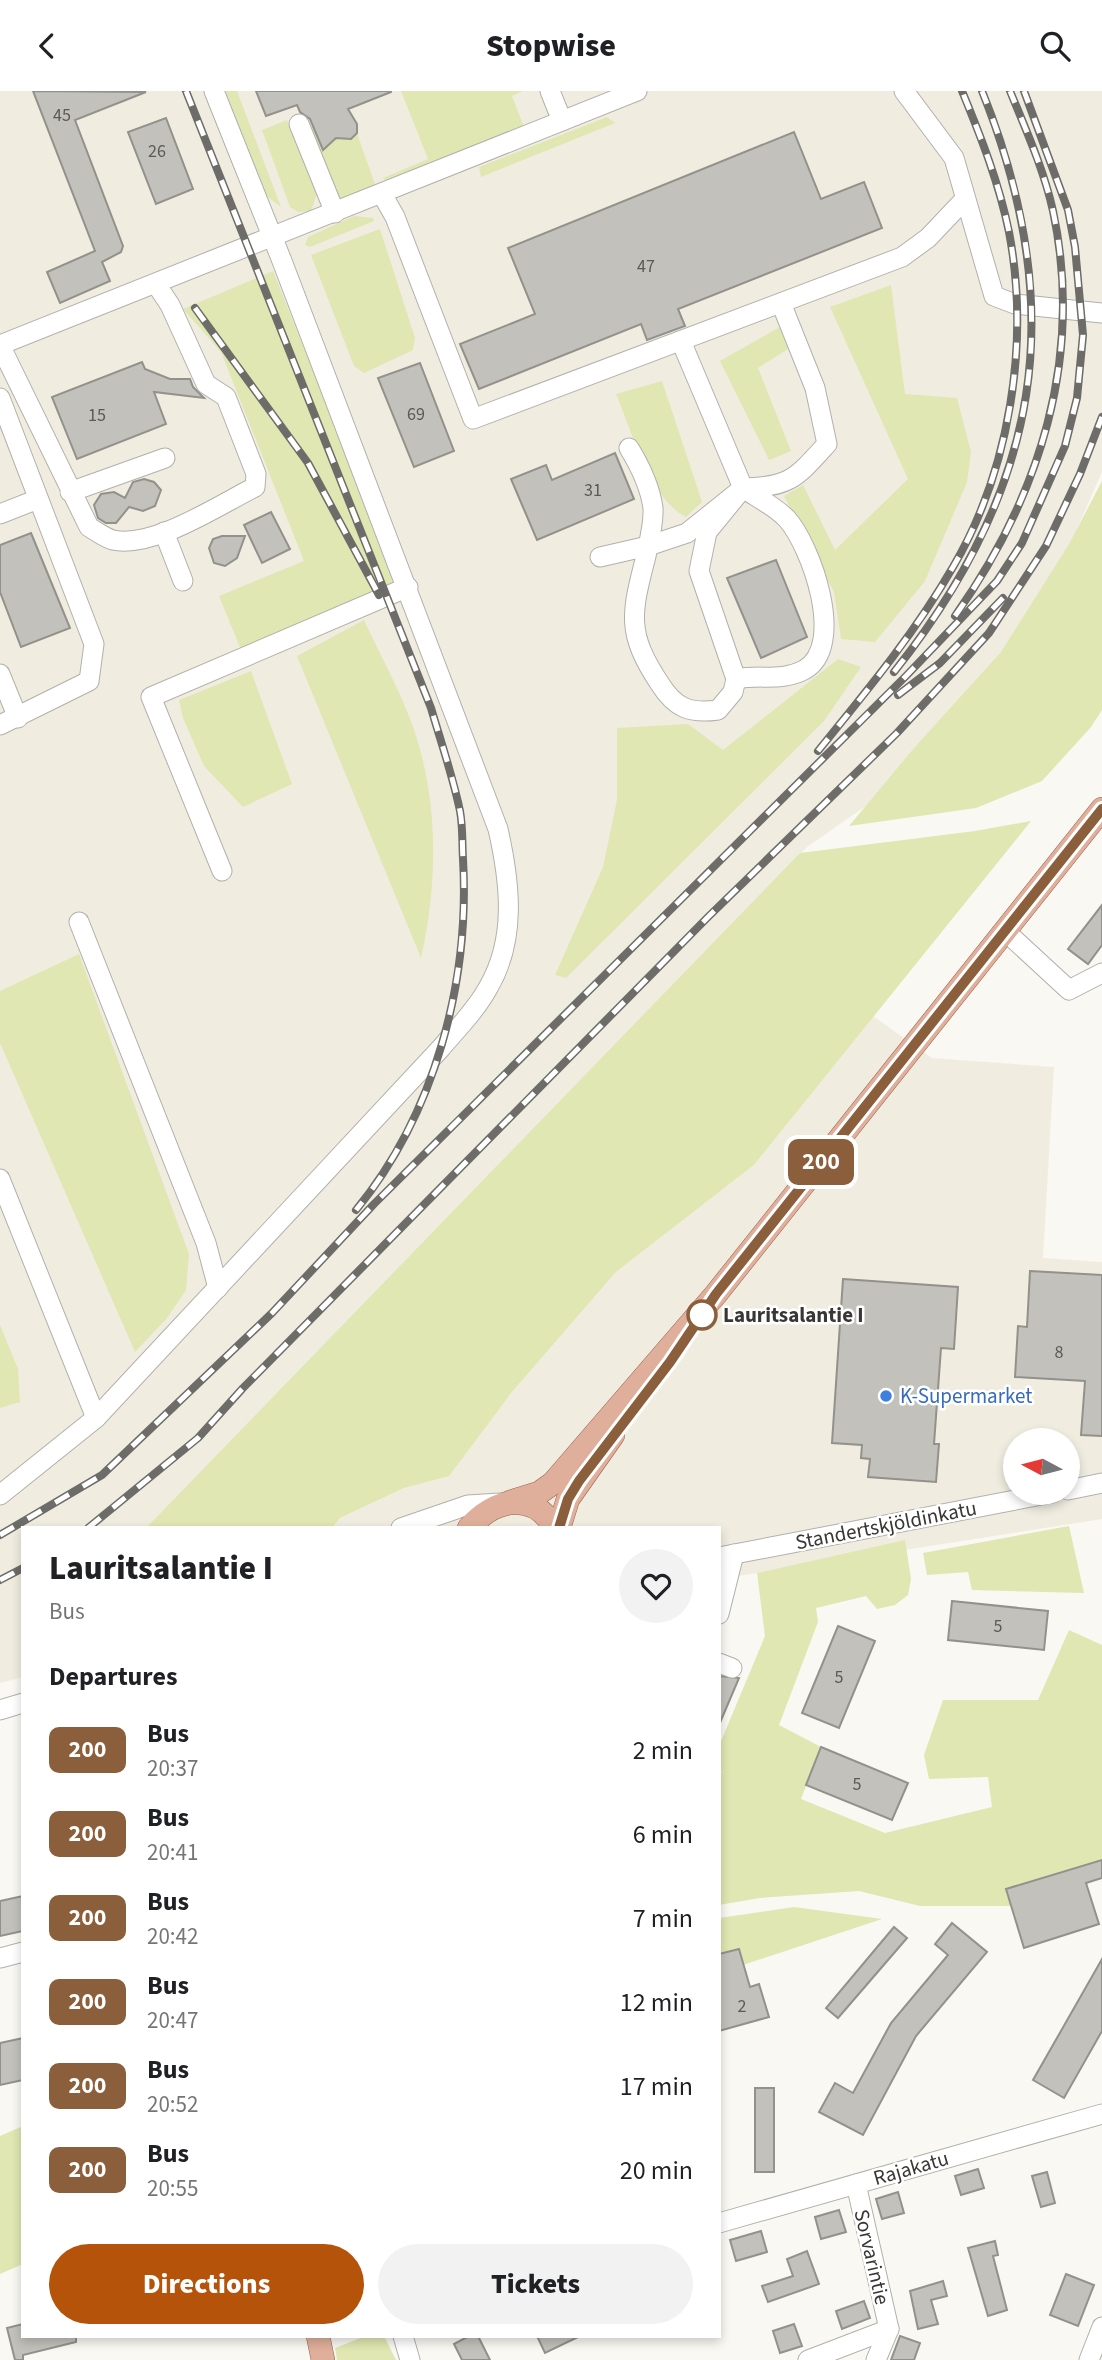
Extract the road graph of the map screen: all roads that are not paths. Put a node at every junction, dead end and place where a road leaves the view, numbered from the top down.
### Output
1 (214, 91) edge
2 (550, 91) edge
3 (637, 91) edge
4 (904, 91) edge
5 (562, 121) junction
6 (299, 124) dead end
7 (382, 194) junction
8 (965, 199) junction
9 (335, 213) junction
10 (273, 237) junction
11 (156, 283) junction
12 (780, 303) junction
13 (1101, 311) edge
14 (681, 341) junction
15 (0, 345) edge
16 (0, 398) edge
17 (629, 448) dead end
18 (165, 458) dead end
19 (743, 488) junction
20 (70, 492) junction
21 (38, 499) junction
22 (0, 515) edge
23 (164, 532) junction
24 (648, 546) junction
25 (600, 557) dead end
26 (183, 581) dead end
27 (408, 587) junction
28 (0, 674) edge
29 (736, 679) junction
30 (9, 721) edge
31 (1102, 809) edge
32 (222, 871) dead end
33 (79, 922) dead end
34 (1005, 931) junction
35 (1102, 973) edge
36 (0, 1179) edge
37 (218, 1288) junction
38 (716, 1294) junction
39 (96, 1418) junction
40 (1102, 1483) edge
41 (1080, 1488) edge
42 (0, 1495) edge
43 (1003, 1502) edge
44 (505, 1503) junction
45 (407, 1526) edge
46 (471, 1526) edge
47 (555, 1526) edge
48 (558, 1526) edge
49 (727, 1555) edge
50 (721, 1599) edge
51 (21, 1953) edge
52 (0, 1958) edge
53 (1102, 2114) edge
54 (856, 2184) junction
55 (721, 2222) edge
56 (1102, 2327) edge
57 (888, 2329) junction
58 (318, 2338) edge
59 (404, 2338) edge
60 (323, 2360) edge
61 (410, 2360) edge
62 (808, 2360) edge
63 (876, 2360) edge
64 (1089, 2360) edge

1 - 10 street
2 - 5 street
3 - 5 street
4 - 8 street
5 - 7 street
6 - 9 street
7 - 9 street
7 - 14 street
8 - 12 street
8 - 13 street
9 - 10 street
10 - 11 street
10 - 27 street
11 - 15 street
11 - 23 street
12 - 14 street
12 - 19 street
14 - 19 street
15 - 20 street
16 - 21 street
17 - 24 street
18 - 20 street
19 - 24 street
19 - 29 street
19 - 29 street
20 - 23 street
21 - 22 street
21 - 30 street
23 - 26 street
24 - 25 street
24 - 29 street
27 - 32 street
27 - 37 street
28 - 30 street
31 - 34 main road
33 - 37 street
34 - 35 street
34 - 38 main road
36 - 39 street
37 - 39 street
38 - 44 main road
38 - 48 main road
39 - 42 street
40 - 41 street
43 - 49 street, Standertskjöldinkatu
44 - 45 street
44 - 46 main road
44 - 47 main road
49 - 50 street
51 - 52 street
53 - 54 street, Rajakatu
54 - 55 street, Rajakatu
54 - 57 street, Sorvarintie
56 - 64 street
57 - 62 street, Sorvarintie
57 - 63 street
58 - 60 main road
59 - 61 street

